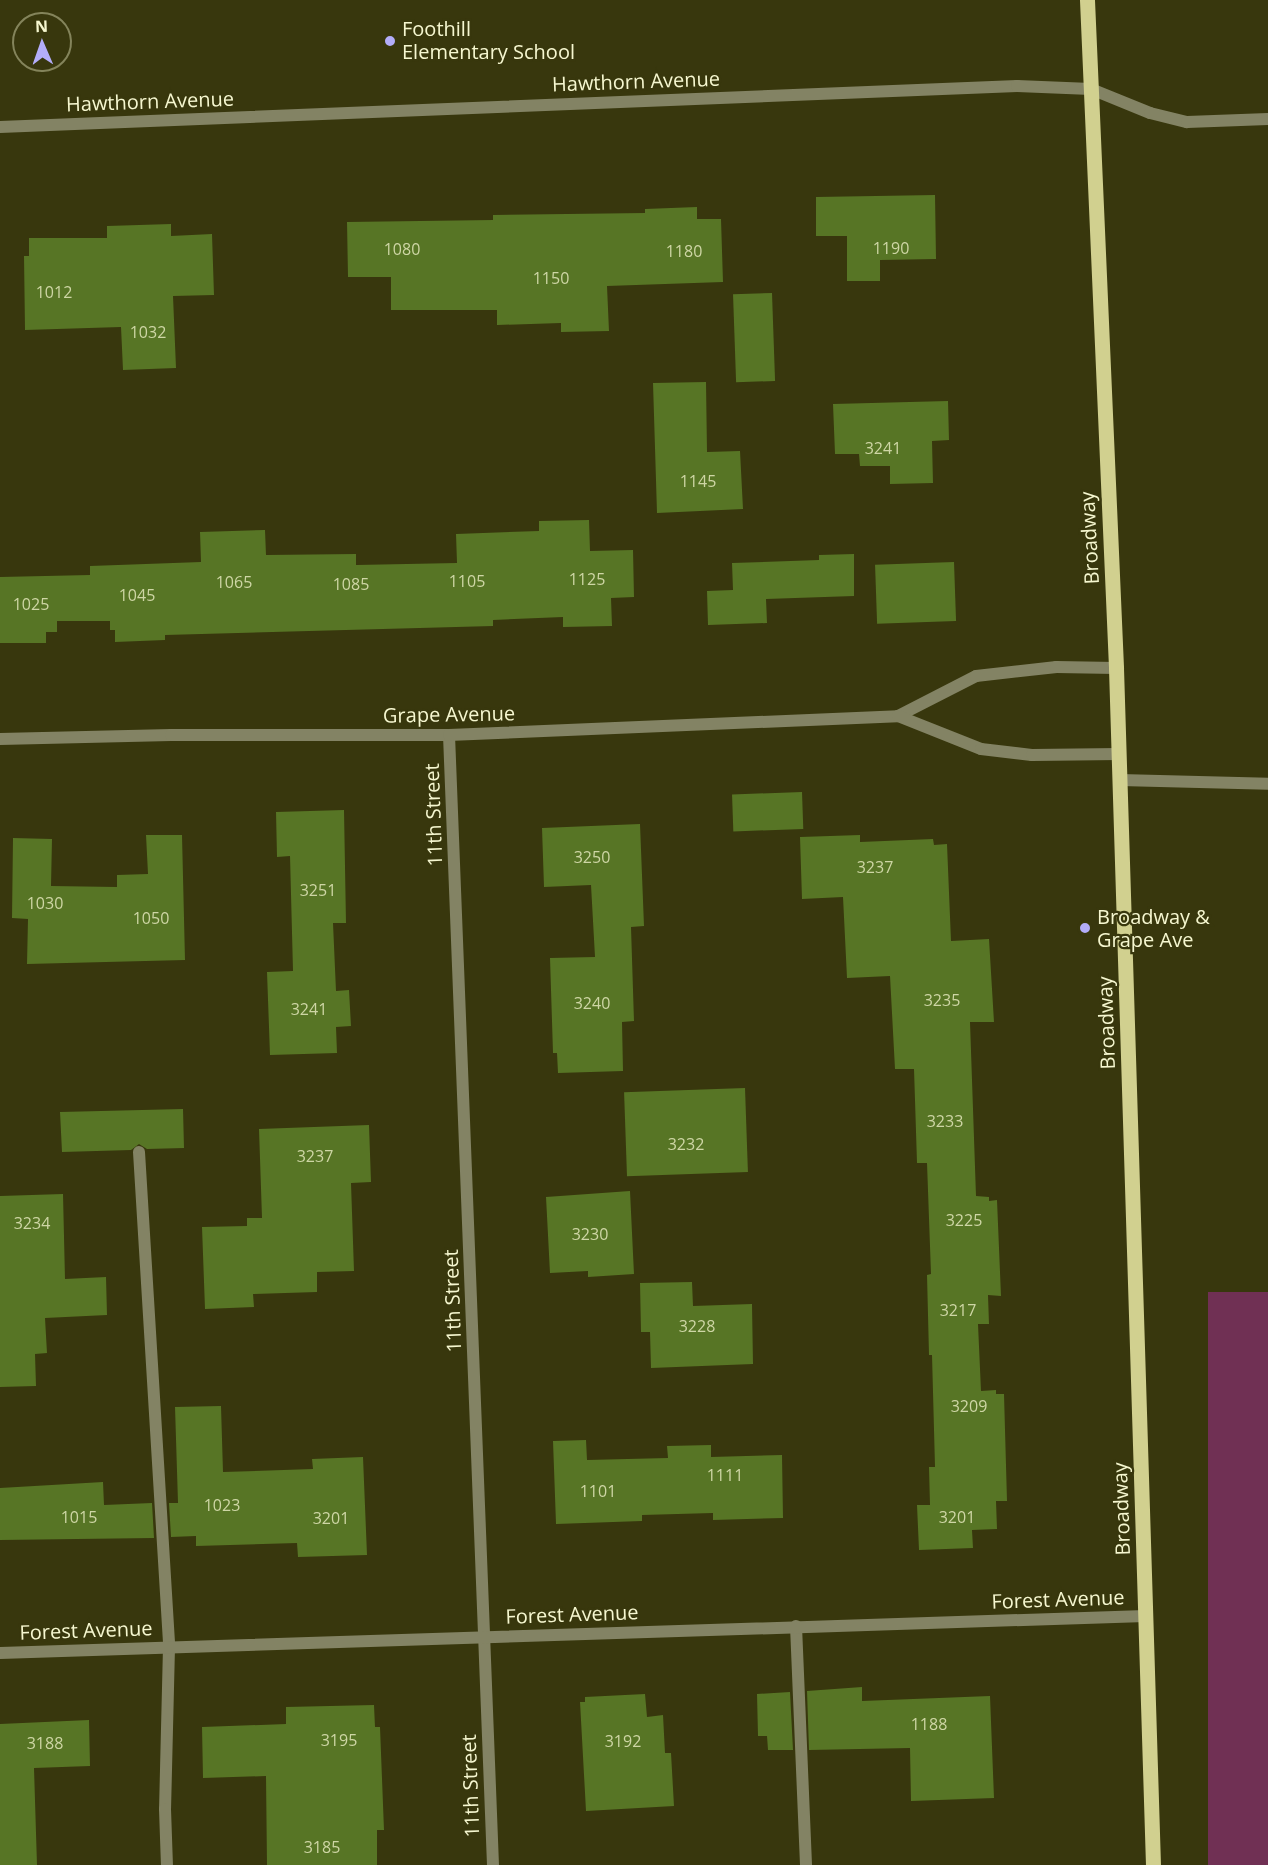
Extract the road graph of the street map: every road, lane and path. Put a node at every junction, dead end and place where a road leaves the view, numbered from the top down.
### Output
1 (1088, 0) edge
2 (1090, 89) junction
3 (1268, 119) edge
4 (0, 127) edge
5 (1116, 668) junction
6 (898, 716) junction
7 (449, 735) junction
8 (0, 739) edge
9 (1119, 754) junction
10 (1120, 780) junction
11 (1268, 784) edge
12 (139, 1152) dead end
13 (1146, 1616) junction
14 (796, 1626) junction
15 (484, 1636) junction
16 (169, 1647) junction
17 (0, 1653) edge
18 (167, 1865) edge
19 (493, 1865) edge
20 (806, 1865) edge
21 (1153, 1865) edge

1 - 2 main road, Broadway
2 - 3 street, Hawthorn Avenue
2 - 4 street, Hawthorn Avenue
2 - 5 main road, Broadway
5 - 6 street, Grape Avenue
5 - 9 main road, Broadway
6 - 7 street, Grape Avenue
6 - 9 street, Grape Avenue
7 - 8 street, Grape Avenue
7 - 15 street, 11th Street
9 - 10 main road, Broadway
10 - 11 street
10 - 13 main road, Broadway
12 - 16 street
13 - 14 street, Forest Avenue
13 - 21 main road, Broadway
14 - 15 street, Forest Avenue
14 - 20 street
15 - 16 street, Forest Avenue
15 - 19 street, 11th Street
16 - 17 street, Forest Avenue
16 - 18 street

